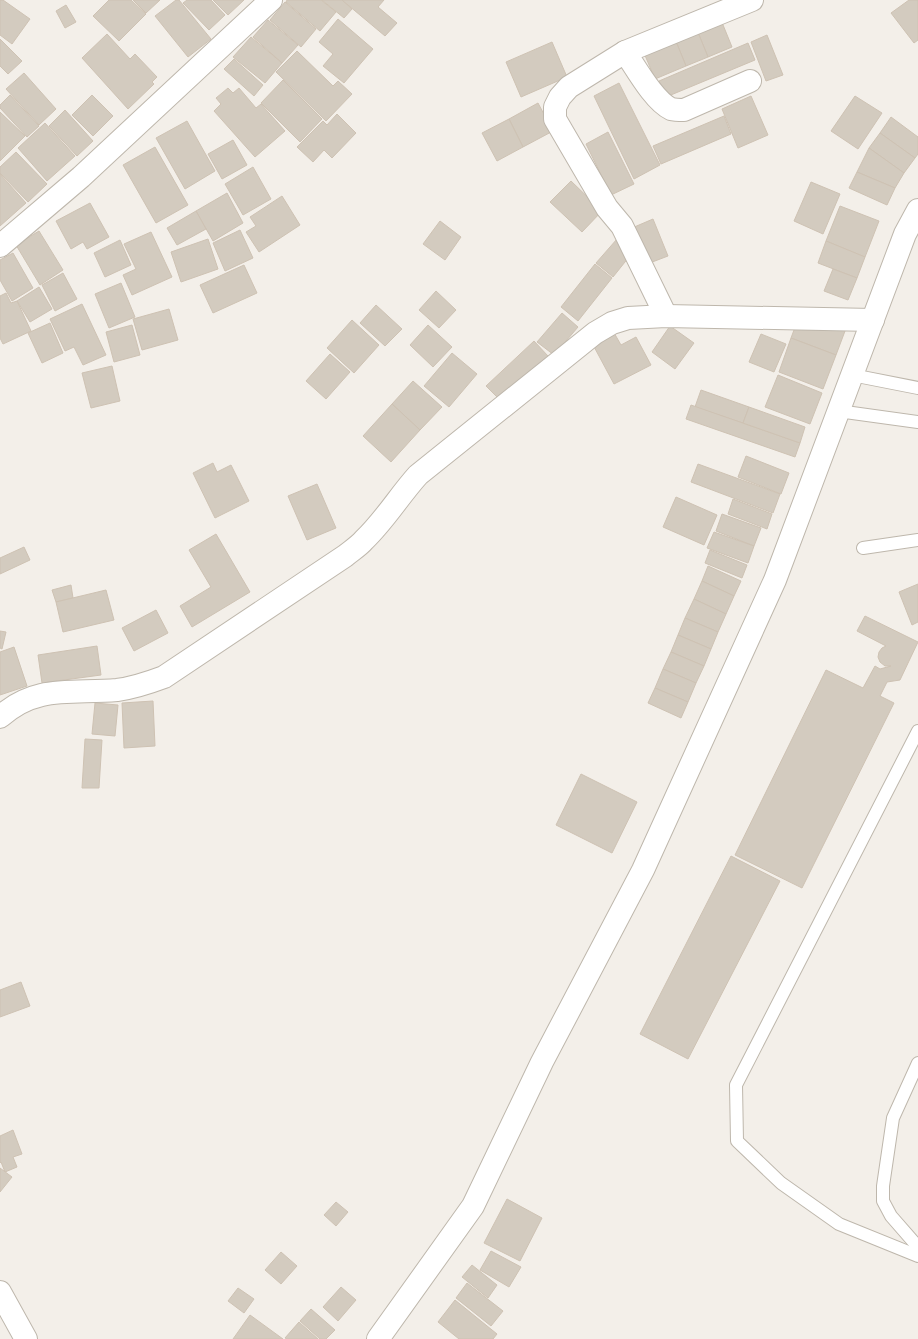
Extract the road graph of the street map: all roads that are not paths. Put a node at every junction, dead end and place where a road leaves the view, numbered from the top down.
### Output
1 (271, 0) edge
2 (752, 0) edge
3 (625, 52) junction
4 (750, 81) dead end
5 (918, 210) edge
6 (0, 246) edge
7 (666, 316) junction
8 (873, 320) junction
9 (852, 374) junction
10 (918, 388) edge
11 (838, 411) junction
12 (918, 422) edge
13 (918, 540) edge
14 (863, 548) dead end
15 (0, 717) edge
16 (918, 731) edge
17 (918, 1063) edge
18 (918, 1247) edge
19 (918, 1256) edge
20 (0, 1292) edge
21 (26, 1339) edge
22 (378, 1339) edge

1 - 6 street
2 - 3 street
3 - 4 street
3 - 7 street
5 - 8 street
7 - 8 street
7 - 15 street
8 - 9 street
9 - 10 lane
9 - 11 street
11 - 12 lane
11 - 22 street
13 - 14 lane
16 - 19 lane
17 - 18 lane
20 - 21 street

